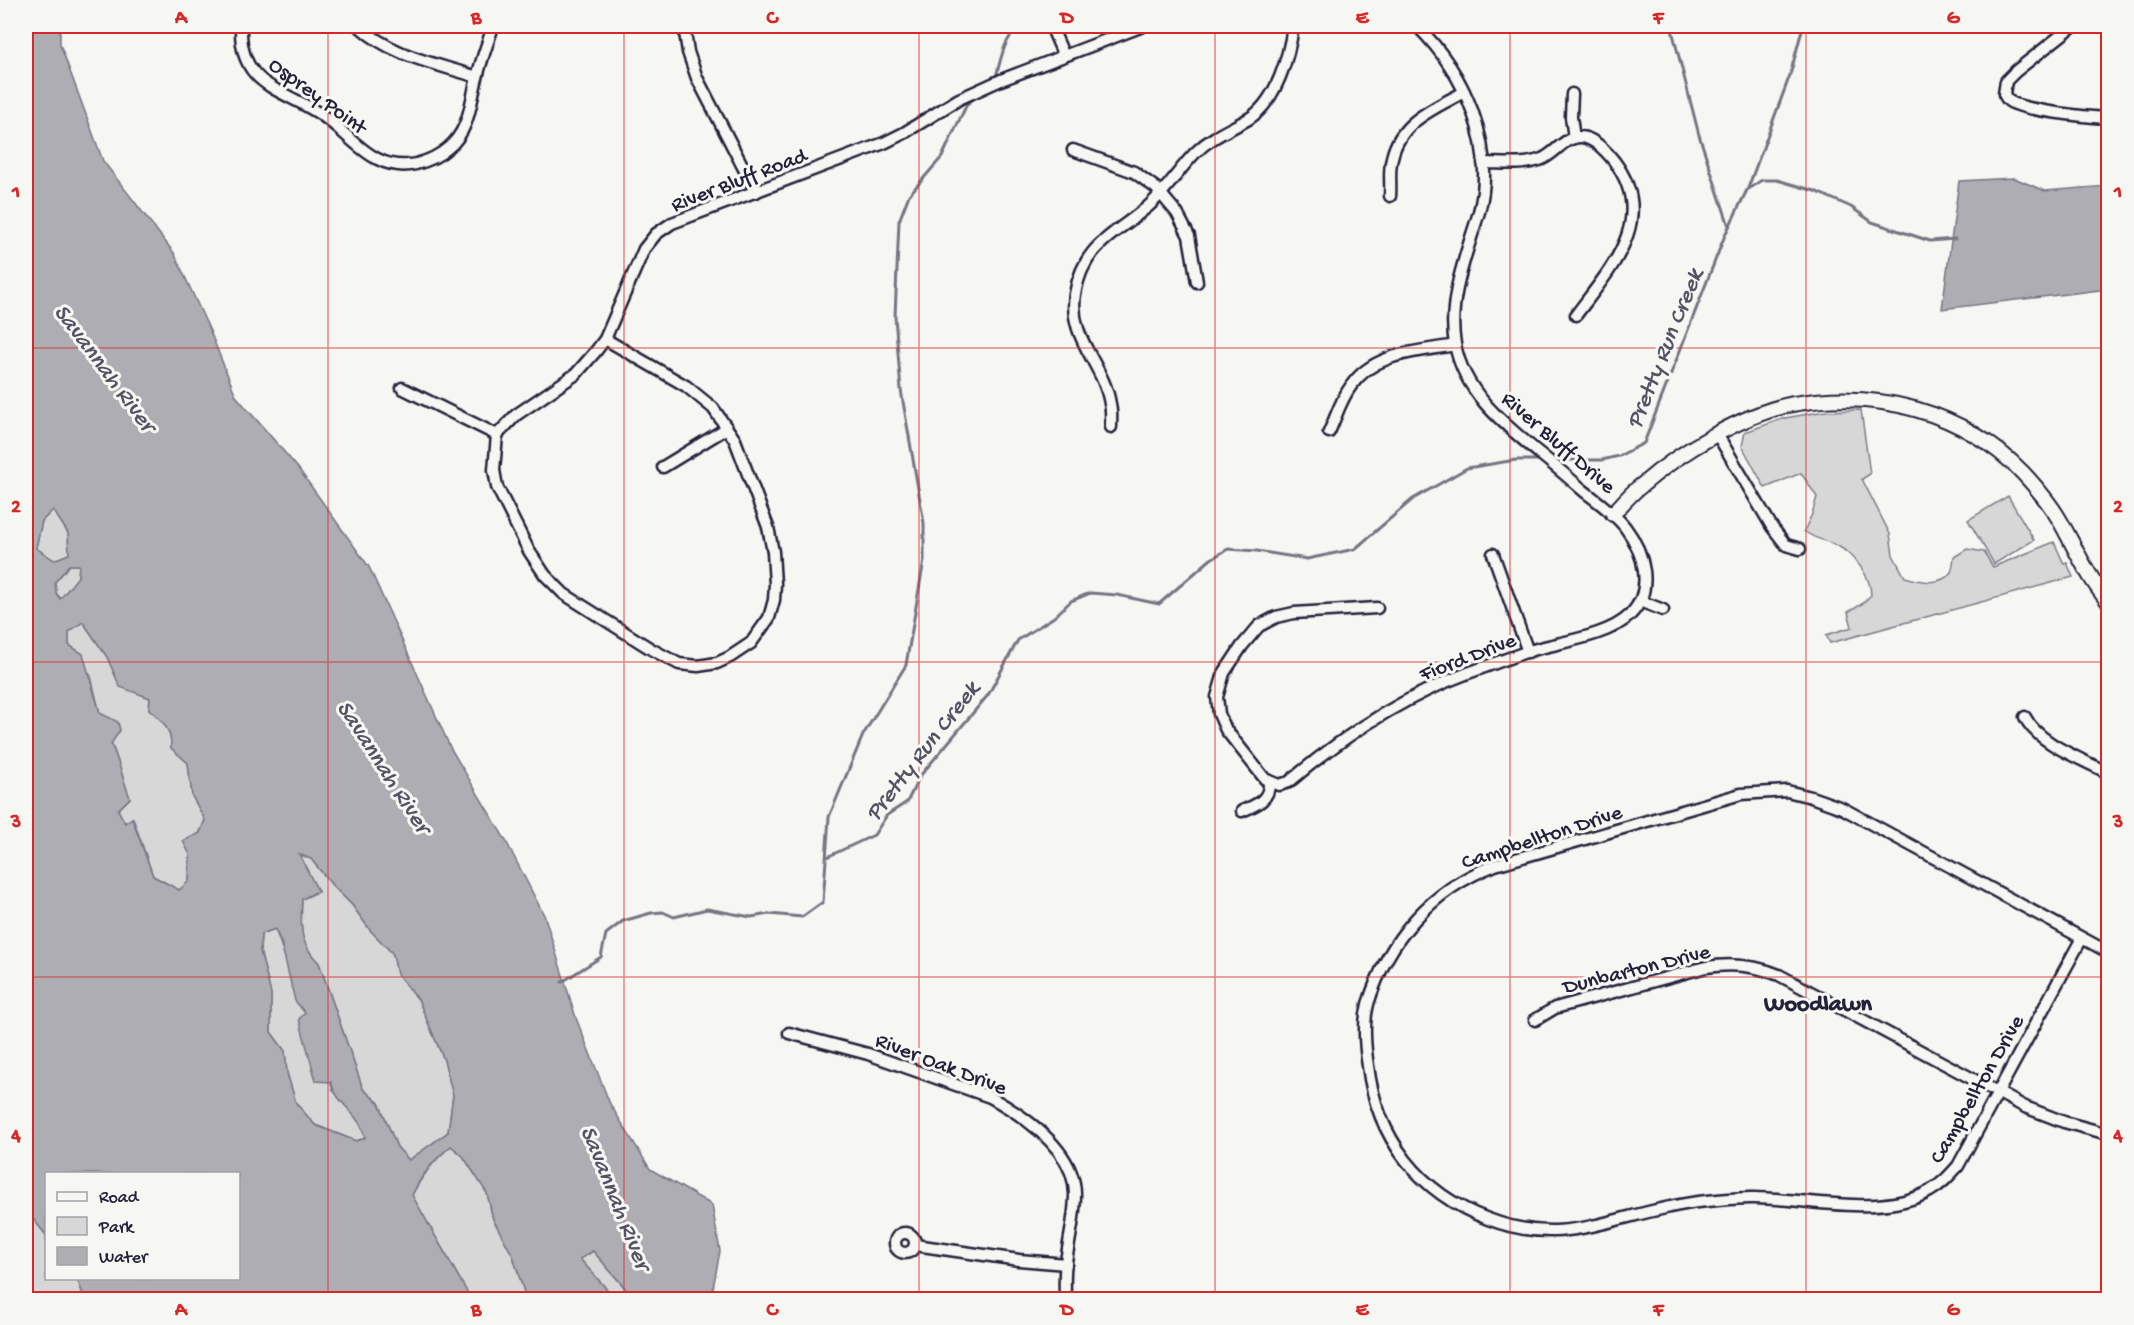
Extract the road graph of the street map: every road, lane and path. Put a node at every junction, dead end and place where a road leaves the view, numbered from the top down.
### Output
1 (241, 26) edge
2 (359, 26) edge
3 (492, 26) edge
4 (684, 26) edge
5 (1050, 26) edge
6 (1143, 26) edge
7 (1293, 26) edge
8 (1417, 26) edge
9 (2073, 26) edge
10 (1064, 56) junction
11 (477, 77) junction
12 (1464, 92) junction
13 (1572, 94) dead end
14 (2109, 118) edge
15 (1574, 138) junction
16 (1073, 150) dead end
17 (1483, 163) junction
18 (756, 192) junction
19 (1161, 196) junction
20 (1390, 196) dead end
21 (1197, 282) dead end
22 (1576, 315) dead end
23 (605, 339) junction
24 (1455, 345) junction
25 (402, 388) dead end
26 (1111, 427) dead end
27 (727, 428) junction
28 (1329, 432) dead end
29 (1717, 434) junction
30 (497, 435) junction
31 (663, 466) dead end
32 (1613, 514) junction
33 (1800, 549) dead end
34 (1493, 554) dead end
35 (2109, 600) edge
36 (1640, 601) junction
37 (1377, 608) dead end
38 (1663, 610) dead end
39 (1528, 652) junction
40 (2025, 717) dead end
41 (2109, 773) edge
42 (1269, 782) junction
43 (1242, 811) dead end
44 (2082, 938) junction
45 (2109, 952) edge
46 (1535, 1020) dead end
47 (789, 1034) dead end
48 (1999, 1094) junction
49 (2109, 1134) edge
50 (915, 1245) dead end
51 (1066, 1264) junction
52 (1065, 1299) edge

1 - 11 street, Osprey Point
2 - 11 street
3 - 11 street, Osprey Point
4 - 18 street
5 - 10 street
6 - 10 street
7 - 19 street
8 - 12 street, River Bluff Drive
9 - 14 street
10 - 18 street, River Bluff Road
12 - 17 street, River Bluff Drive
12 - 20 street
13 - 15 street
15 - 17 street
15 - 22 street
16 - 19 street
17 - 24 street, River Bluff Drive
18 - 23 street, River Bluff Road
19 - 21 street
19 - 26 street
23 - 27 street
23 - 30 street, River Bluff Road
24 - 28 street
24 - 32 street, River Bluff Drive
25 - 30 street
27 - 30 street
27 - 31 street
29 - 32 street, River Bluff Drive
29 - 33 street
29 - 35 street, River Bluff Drive
32 - 36 street
34 - 39 street
36 - 38 street
36 - 39 street, Fiord Drive
37 - 42 street
39 - 42 street, Fiord Drive
40 - 41 street
42 - 43 street
44 - 45 street, Campbellton Drive
44 - 48 street, Campbellton Drive
44 - 48 street, Campbellton Drive
46 - 48 street, Dunbarton Drive
47 - 51 street, River Oak Drive
48 - 49 street, Dunbarton Drive
50 - 51 street
51 - 52 street, River Oak Drive

